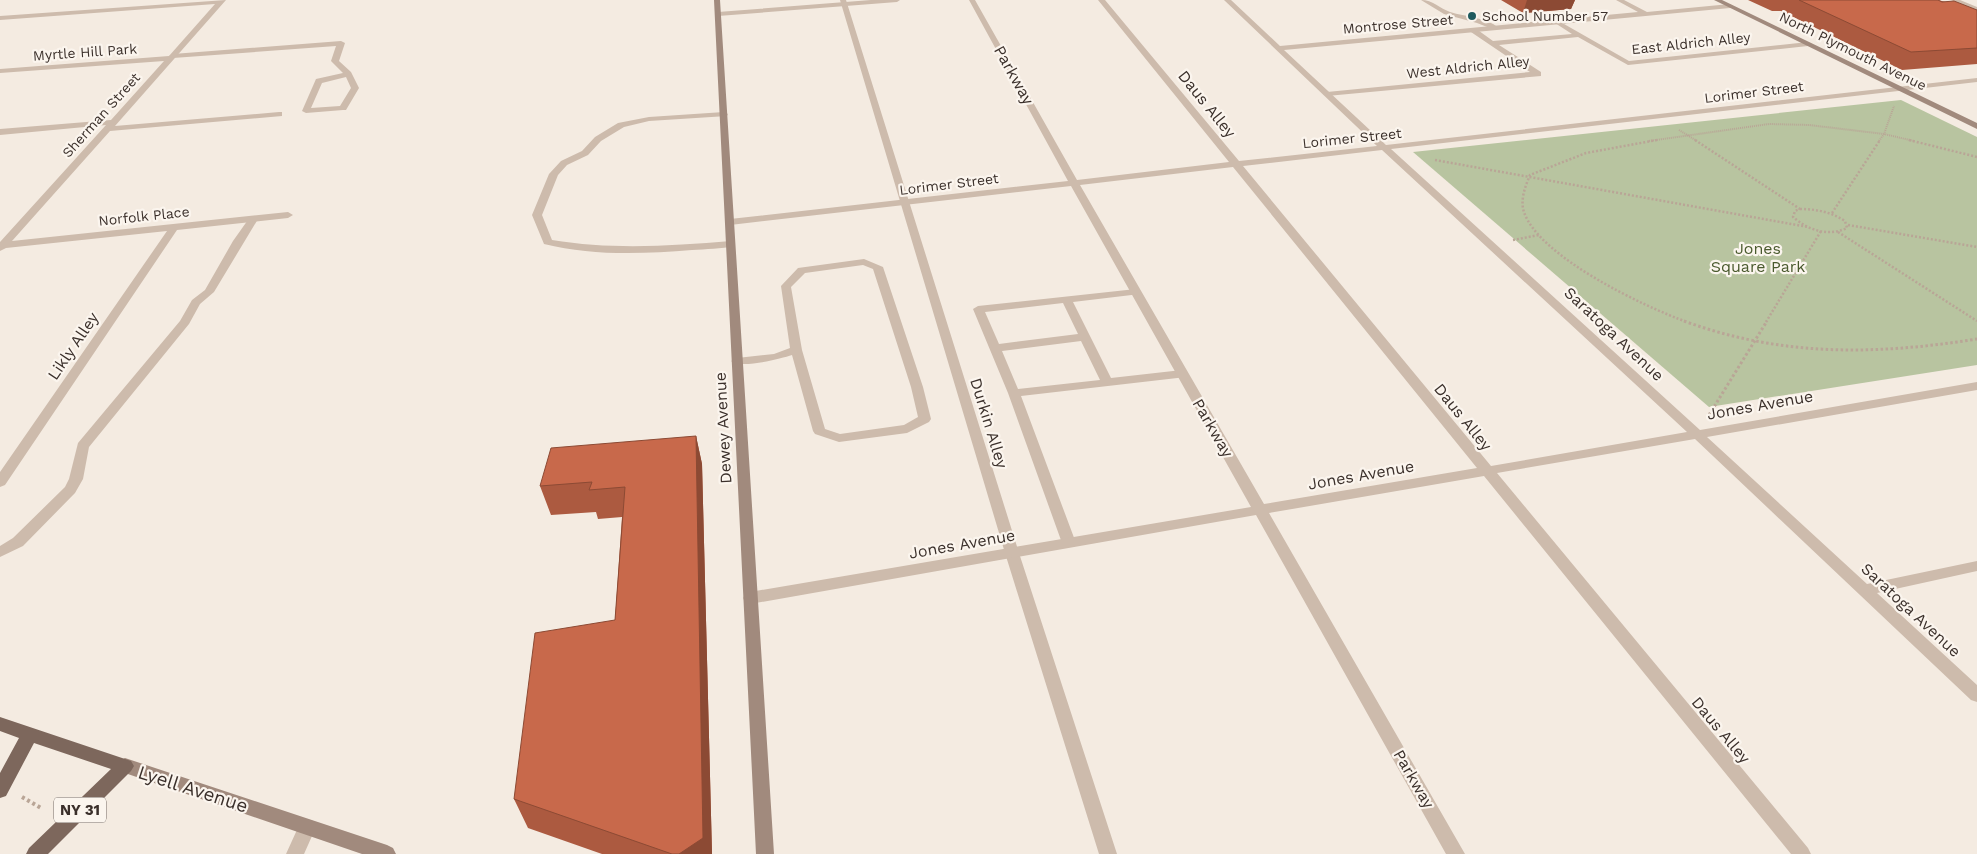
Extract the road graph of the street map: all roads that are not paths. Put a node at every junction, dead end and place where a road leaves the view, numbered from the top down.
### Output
1 (717, 0) edge
2 (897, 0) edge
3 (972, 0) edge
4 (1101, 0) edge
5 (1227, 0) edge
6 (1424, 0) edge
7 (1619, 0) edge
8 (1717, 0) edge
9 (1954, 0) edge
10 (222, 1) edge
11 (844, 2) edge
12 (1730, 6) junction
13 (1977, 9) edge
14 (718, 14) junction
15 (1646, 14) junction
16 (0, 18) edge
17 (1557, 22) junction
18 (1495, 28) junction
19 (1472, 30) junction
20 (1580, 35) junction
21 (1492, 43) junction
22 (1808, 44) junction
23 (1278, 48) junction
24 (172, 57) junction
25 (0, 71) edge
26 (348, 74) junction
27 (1977, 80) edge
28 (1900, 89) junction
29 (1327, 94) junction
30 (279, 114) dead end
31 (724, 114) junction
32 (114, 122) junction
33 (1977, 126) edge
34 (106, 129) junction
35 (0, 132) edge
36 (1384, 148) junction
37 (1235, 165) junction
38 (1074, 183) junction
39 (904, 203) junction
40 (288, 215) dead end
41 (252, 219) junction
42 (730, 222) junction
43 (174, 227) junction
44 (731, 244) junction
45 (1, 246) edge
46 (1136, 292) junction
47 (1066, 299) junction
48 (1084, 337) junction
49 (995, 348) junction
50 (796, 350) junction
51 (737, 361) junction
52 (1182, 374) junction
53 (1107, 382) junction
54 (1977, 386) edge
55 (1014, 393) junction
56 (1697, 434) junction
57 (1486, 471) junction
58 (0, 482) edge
59 (1260, 510) junction
60 (1069, 543) junction
61 (0, 552) edge
62 (1012, 553) junction
63 (1977, 566) edge
64 (1865, 590) junction
65 (750, 598) junction
66 (1977, 695) edge
67 (0, 724) edge
68 (30, 734) junction
69 (125, 766) junction
70 (0, 790) edge
71 (307, 827) junction
72 (35, 854) edge
73 (295, 854) edge
74 (387, 854) edge
75 (765, 854) edge
76 (1108, 854) edge
77 (1456, 854) edge
78 (1802, 854) edge

1 - 14 street, Dewey Avenue
2 - 11 street
3 - 38 street, Parkway
4 - 37 street, Daus Alley
5 - 23 street, Saratoga Avenue
6 - 18 street
7 - 15 street
8 - 12 street, North Plymouth Avenue
9 - 13 street
10 - 16 street
10 - 24 street, Sherman Street
11 - 14 street
11 - 39 street, Durkin Alley
12 - 15 street, Montrose Street
12 - 22 street, North Plymouth Avenue
14 - 31 street, Dewey Avenue
15 - 17 street, Montrose Street
17 - 18 street, Montrose Street
17 - 20 street, East Aldrich Alley
18 - 19 street, Montrose Street
19 - 21 street, West Aldrich Alley
19 - 23 street, Montrose Street
20 - 21 street
20 - 22 street, East Aldrich Alley
21 - 29 street, West Aldrich Alley
22 - 28 street, North Plymouth Avenue
23 - 29 street, Saratoga Avenue
24 - 25 street, Myrtle Hill Park
24 - 26 street, Myrtle Hill Park
24 - 32 street, Sherman Street
26 - 26 street
27 - 28 street, Lorimer Street
28 - 33 street, North Plymouth Avenue
28 - 36 street, Lorimer Street
29 - 36 street, Saratoga Avenue
30 - 34 street
31 - 42 street, Dewey Avenue
31 - 44 street
32 - 34 street, Sherman Street
32 - 35 street
34 - 45 street, Sherman Street
36 - 37 street, Lorimer Street
36 - 56 street, Saratoga Avenue
37 - 38 street, Lorimer Street
37 - 57 street, Daus Alley
38 - 39 street, Lorimer Street
38 - 46 street, Parkway
39 - 42 street, Lorimer Street
39 - 62 street, Durkin Alley
40 - 41 street, Norfolk Place
41 - 43 street, Norfolk Place
41 - 61 street
42 - 44 street, Dewey Avenue
43 - 45 street, Norfolk Place
43 - 58 street, Likly Alley
44 - 51 street, Dewey Avenue
46 - 47 street
46 - 52 street, Parkway
47 - 48 street
47 - 49 street
48 - 49 street
48 - 53 street
49 - 55 street
50 - 50 street
50 - 51 street
51 - 65 street, Dewey Avenue
52 - 53 street
52 - 59 street, Parkway
53 - 55 street
54 - 56 street, Jones Avenue
55 - 60 street
56 - 57 street, Jones Avenue
56 - 64 street, Saratoga Avenue
57 - 59 street, Jones Avenue
57 - 78 street, Daus Alley
59 - 60 street, Jones Avenue
59 - 77 street, Parkway
60 - 62 street, Jones Avenue
62 - 65 street, Jones Avenue
62 - 76 street, Durkin Alley
63 - 64 street
64 - 66 street, Saratoga Avenue
65 - 75 street, Dewey Avenue
67 - 68 main road, Lyell Avenue
68 - 69 main road, Lyell Avenue
68 - 70 main road
69 - 71 street, Lyell Avenue
69 - 72 main road, NY 31
71 - 73 street
71 - 74 street, Lyell Avenue

